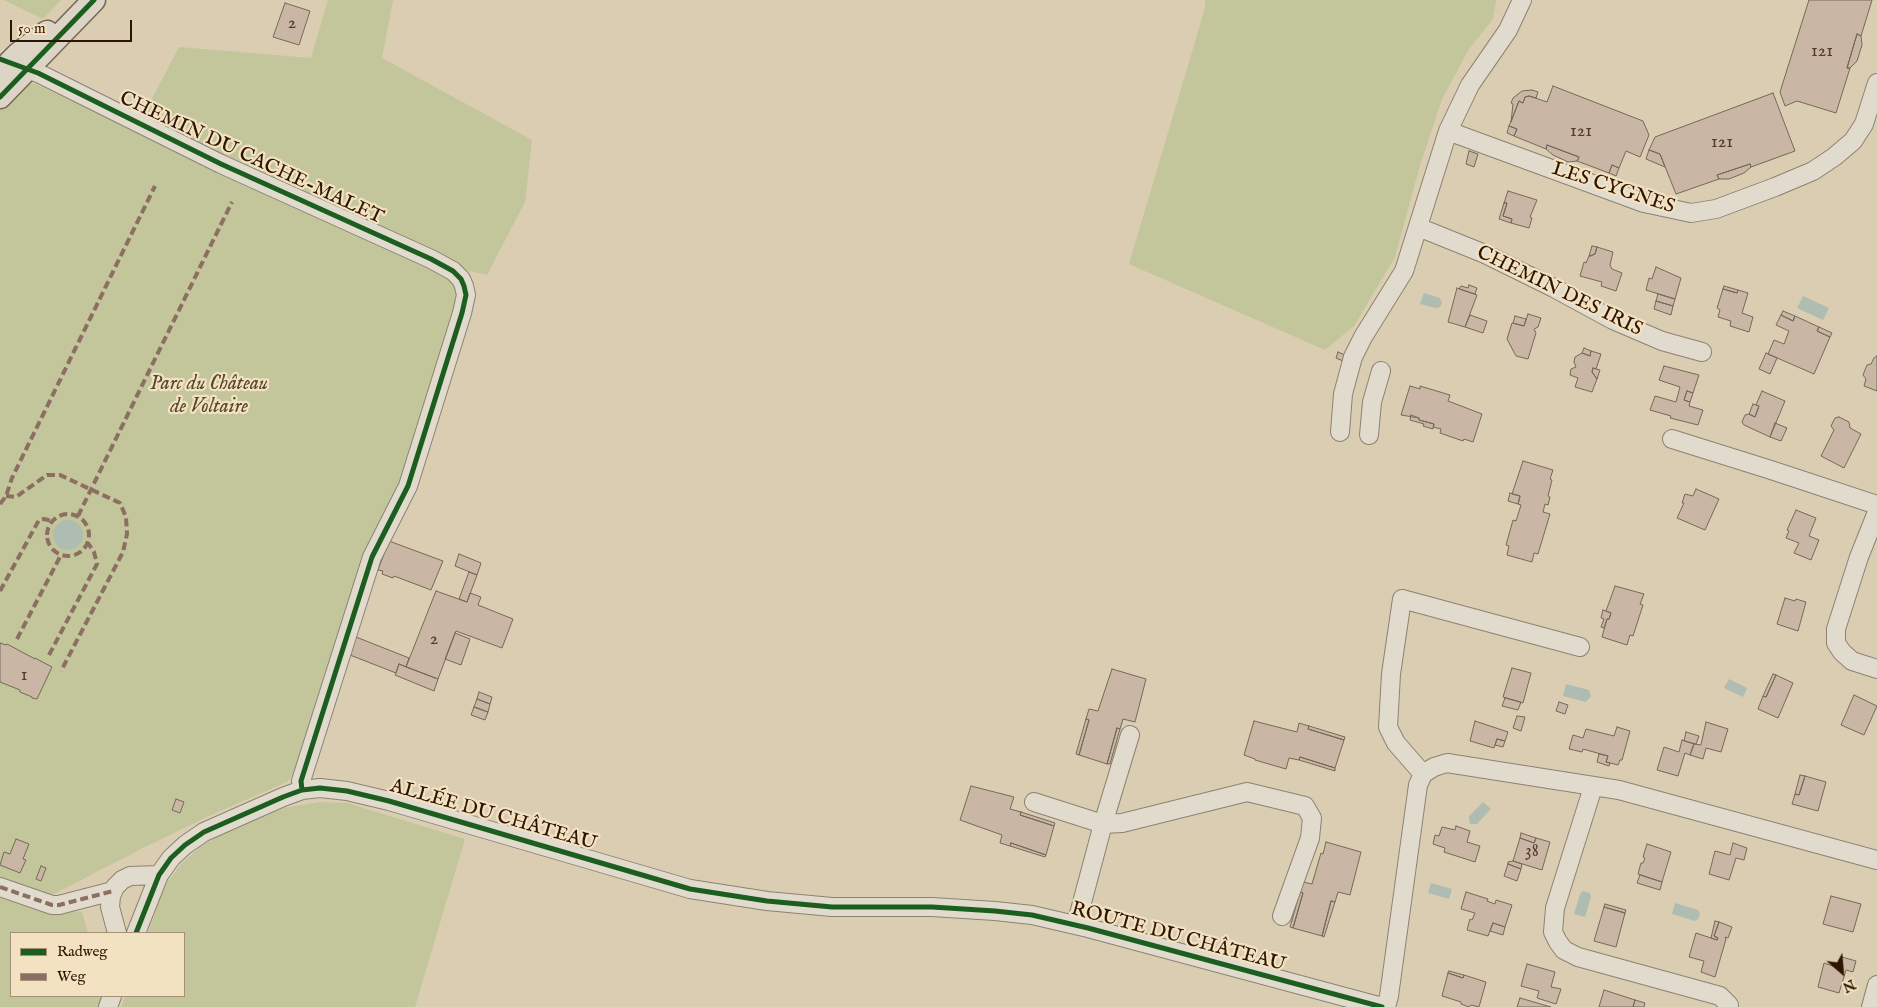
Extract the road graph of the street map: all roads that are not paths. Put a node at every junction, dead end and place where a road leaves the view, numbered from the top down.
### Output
1 (83, 0) edge
2 (94, 0) edge
3 (1522, 0) edge
4 (9, 66) edge
5 (1877, 83) edge
6 (0, 97) edge
7 (1448, 131) junction
8 (1418, 228) junction
9 (1702, 352) dead end
10 (1381, 371) dead end
11 (1340, 432) dead end
12 (1369, 435) dead end
13 (1672, 439) dead end
14 (1877, 505) edge
15 (1877, 512) edge
16 (1580, 647) dead end
17 (1877, 669) edge
18 (1130, 735) dead end
19 (1423, 774) junction
20 (1593, 787) junction
21 (302, 790) junction
22 (1034, 802) dead end
23 (1103, 824) junction
24 (1877, 860) edge
25 (159, 875) junction
26 (0, 886) edge
27 (113, 891) junction
28 (904, 907) joint
29 (1282, 916) dead end
30 (1076, 925) junction
31 (117, 932) edge
32 (136, 932) edge
33 (1877, 985) edge
34 (1729, 1005) dead end
35 (1382, 1007) edge
36 (1386, 1007) edge
37 (1871, 1007) edge

1 - 4 main road
2 - 4 main road
3 - 7 street
4 - 6 main road
4 - 21 street, CHEMIN DU CACHE-MALET
5 - 7 street, LES CYGNES
7 - 8 street
8 - 9 street, CHEMIN DES IRIS
8 - 11 street
10 - 12 street
13 - 14 street
15 - 17 street
16 - 19 street
18 - 23 street
19 - 20 street
19 - 36 street
20 - 24 street
20 - 34 street
21 - 25 street, ALLÉE DU CHÂTEAU
21 - 28 street, ALLÉE DU CHÂTEAU
22 - 23 street
23 - 29 street
23 - 30 street
25 - 27 street
25 - 32 street, ALLÉE DU CHÂTEAU
26 - 27 street
27 - 31 street
28 - 30 street, ROUTE DU CHÂTEAU
30 - 35 street, ROUTE DU CHÂTEAU
33 - 37 street

